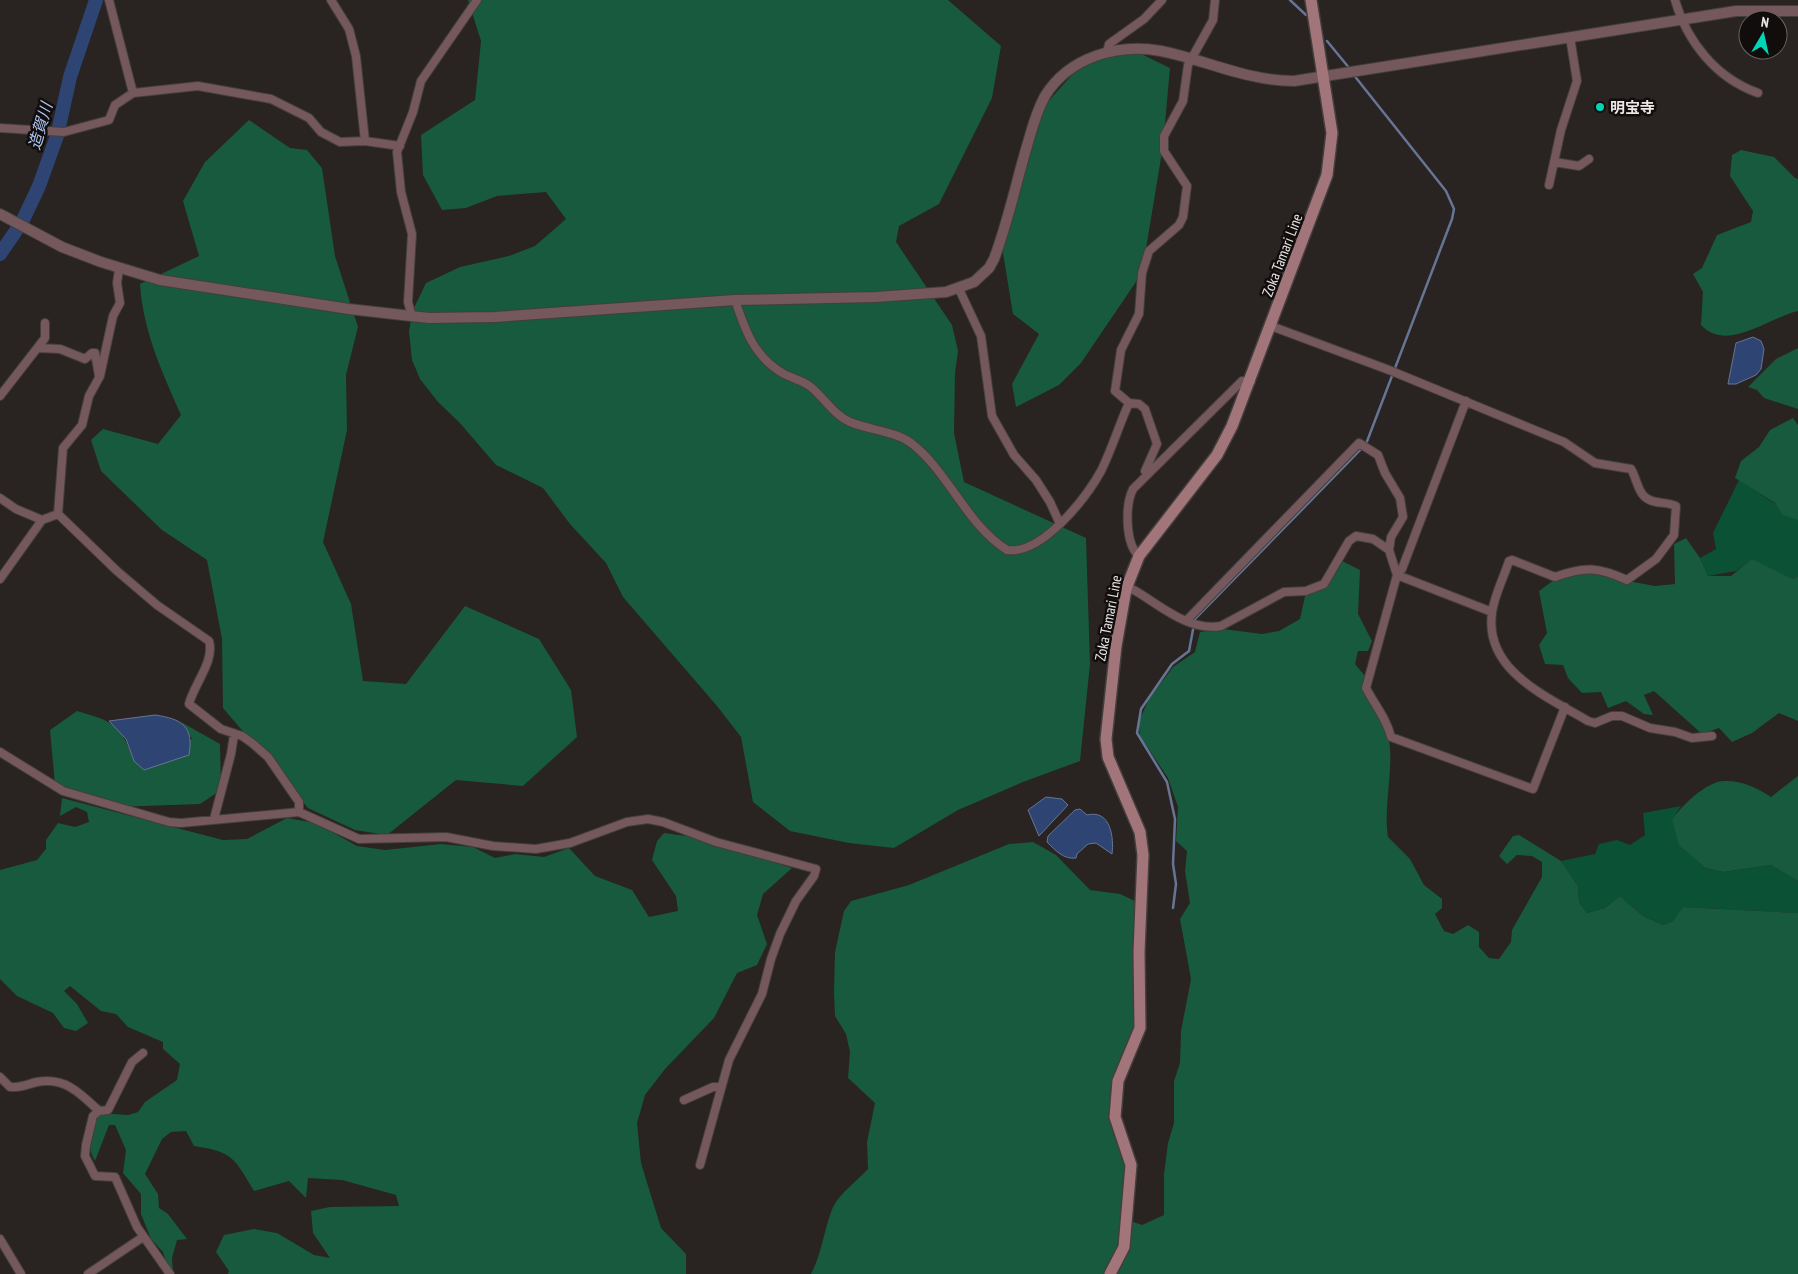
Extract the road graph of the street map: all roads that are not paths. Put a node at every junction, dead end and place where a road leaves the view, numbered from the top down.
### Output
1 (109, 0) edge
2 (331, 0) edge
3 (477, 0) edge
4 (1162, 0) edge
5 (1215, 0) edge
6 (1312, 0) edge
7 (1675, 0) edge
8 (1798, 11) edge
9 (1681, 19) junction
10 (1570, 37) junction
11 (1106, 52) junction
12 (1191, 59) junction
13 (1324, 76) junction
14 (132, 93) junction
15 (1758, 93) dead end
16 (0, 128) edge
17 (365, 141) junction
18 (400, 146) junction
19 (1588, 159) dead end
20 (1554, 162) junction
21 (1549, 185) dead end
22 (3, 216) edge
23 (119, 269) junction
24 (959, 289) junction
25 (735, 300) junction
26 (412, 317) junction
27 (45, 323) dead end
28 (1270, 326) junction
29 (39, 348) junction
30 (100, 376) junction
31 (1251, 381) junction
32 (0, 396) edge
33 (1466, 401) junction
34 (1130, 403) junction
35 (1147, 473) junction
36 (0, 498) edge
37 (58, 514) junction
38 (42, 520) junction
39 (1060, 524) junction
40 (1389, 550) junction
41 (1138, 556) junction
42 (1397, 575) junction
43 (0, 580) edge
44 (1126, 589) junction
45 (1492, 612) junction
46 (1186, 621) junction
47 (1565, 707) junction
48 (234, 735) junction
49 (1712, 736) dead end
50 (0, 752) edge
51 (299, 812) junction
52 (214, 819) junction
53 (143, 1053) dead end
54 (0, 1077) edge
55 (720, 1086) junction
56 (684, 1100) dead end
57 (99, 1111) junction
58 (700, 1164) dead end
59 (143, 1237) junction
60 (0, 1239) edge
61 (21, 1274) edge
62 (88, 1274) edge
63 (170, 1274) edge
64 (1110, 1274) edge

1 - 14 street
2 - 17 street
3 - 18 street
4 - 11 street
5 - 12 street
6 - 13 main road, Zoka Tamari Line
7 - 9 street
8 - 9 street
9 - 10 street
9 - 15 street
10 - 13 street
10 - 20 street
11 - 12 street
11 - 24 street
12 - 13 street
12 - 34 street
13 - 28 main road, Zoka Tamari Line
14 - 16 street
14 - 17 street
17 - 18 street
18 - 26 street
19 - 20 street
20 - 21 street
22 - 23 street
23 - 26 street
23 - 30 street
24 - 25 street
24 - 39 street
25 - 26 street
25 - 39 street
27 - 29 street
28 - 31 main road, Zoka Tamari Line
28 - 33 street
29 - 30 street
29 - 32 street
30 - 37 street
31 - 35 street
31 - 41 main road, Zoka Tamari Line
33 - 42 street
33 - 45 street
34 - 35 street
34 - 39 street
35 - 41 street
36 - 38 street
37 - 38 street
37 - 48 street
38 - 43 street
40 - 42 street
40 - 46 street
40 - 46 street
41 - 44 main road, Zoka Tamari Line
42 - 45 street
42 - 47 street
44 - 46 street
44 - 64 main road, Zoka Tamari Line
45 - 47 street
47 - 49 street
48 - 51 street
48 - 52 street
50 - 52 street
51 - 52 street
51 - 55 street
53 - 57 street
54 - 57 street
55 - 56 street
55 - 58 street
57 - 59 street
59 - 62 street
59 - 63 street
60 - 61 street

